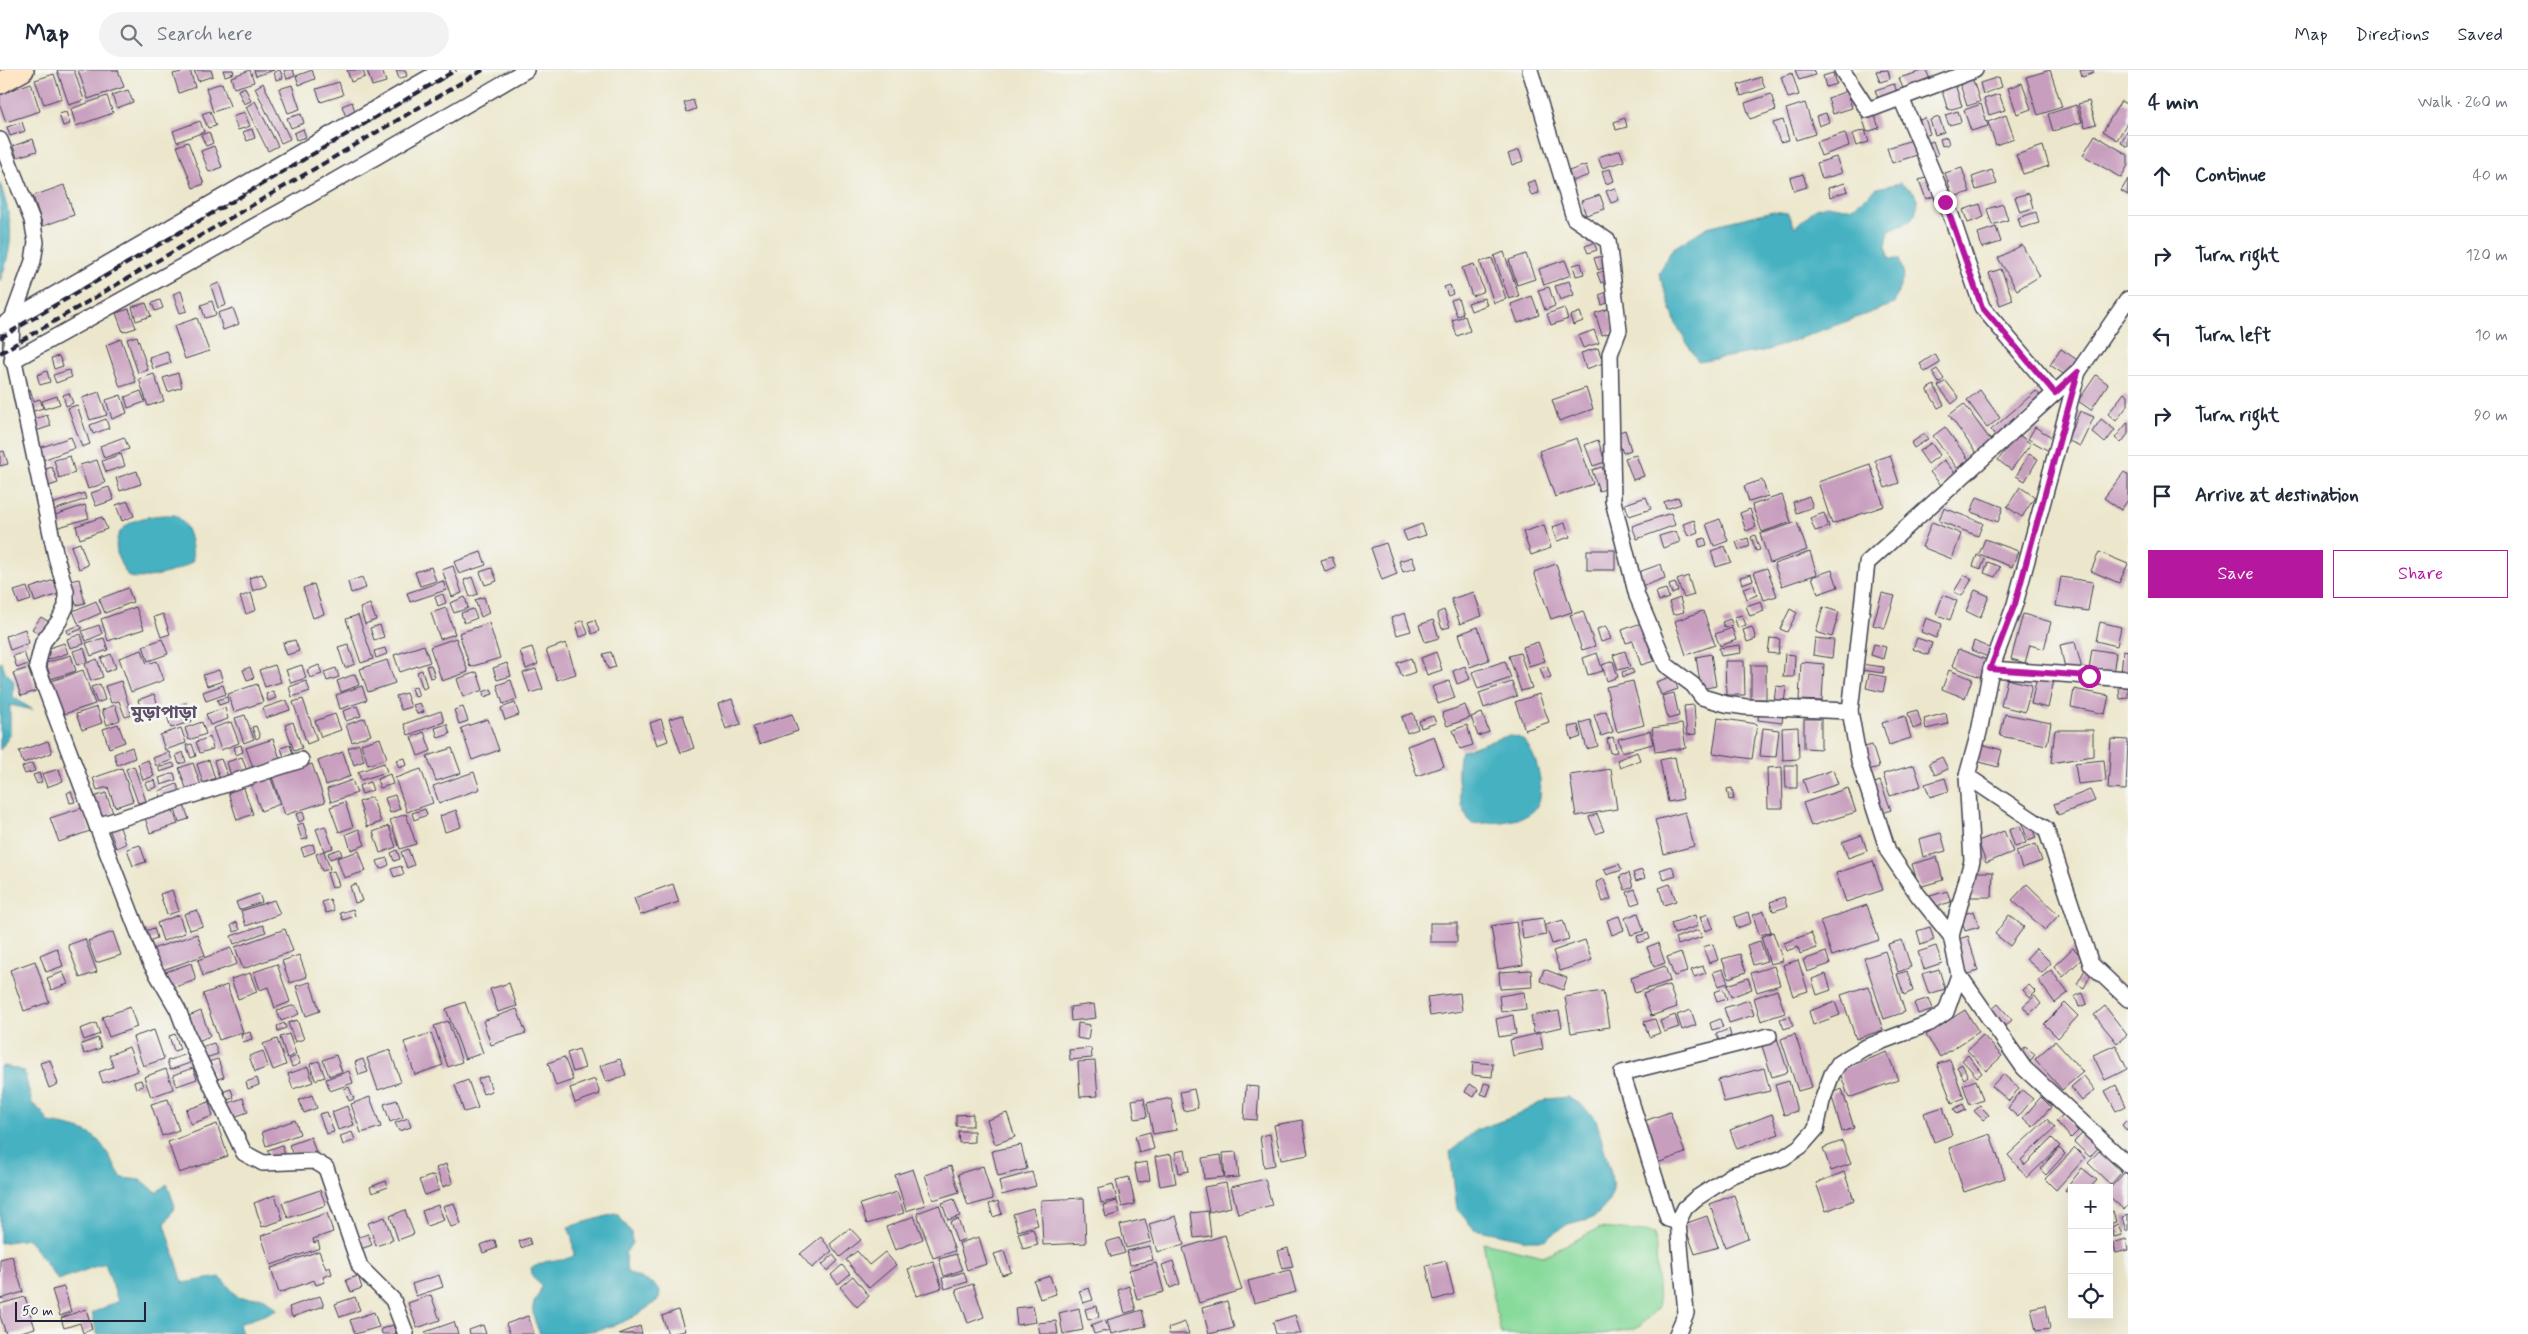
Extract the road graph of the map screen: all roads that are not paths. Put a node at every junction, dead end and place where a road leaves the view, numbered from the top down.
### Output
1 (23, 70) edge
2 (442, 70) edge
3 (526, 70) edge
4 (1530, 70) edge
5 (1842, 70) edge
6 (1975, 70) edge
7 (0, 83) edge
8 (1901, 98) junction
9 (0, 140) edge
10 (2128, 299) edge
11 (6, 322) edge
12 (12, 361) junction
13 (2078, 372) junction
14 (2055, 393) junction
15 (1990, 669) junction
16 (2128, 679) edge
17 (1850, 711) junction
18 (301, 760) dead end
19 (1967, 776) junction
20 (96, 826) junction
21 (1951, 936) junction
22 (1959, 975) junction
23 (2128, 999) edge
24 (1769, 1036) dead end
25 (2128, 1165) edge
26 (1678, 1222) junction
27 (406, 1334) edge
28 (1678, 1334) edge

1 - 7 main road
2 - 11 street
3 - 12 street
4 - 17 street
5 - 8 street
6 - 8 street
8 - 14 street
9 - 11 street
10 - 13 street
11 - 12 street
12 - 20 street
13 - 14 street
13 - 15 street
14 - 17 street
15 - 16 street
15 - 19 street
17 - 21 street
18 - 20 street
19 - 21 street
19 - 23 street
20 - 27 street
21 - 22 street
22 - 25 street
22 - 26 street
24 - 26 street
26 - 28 street

